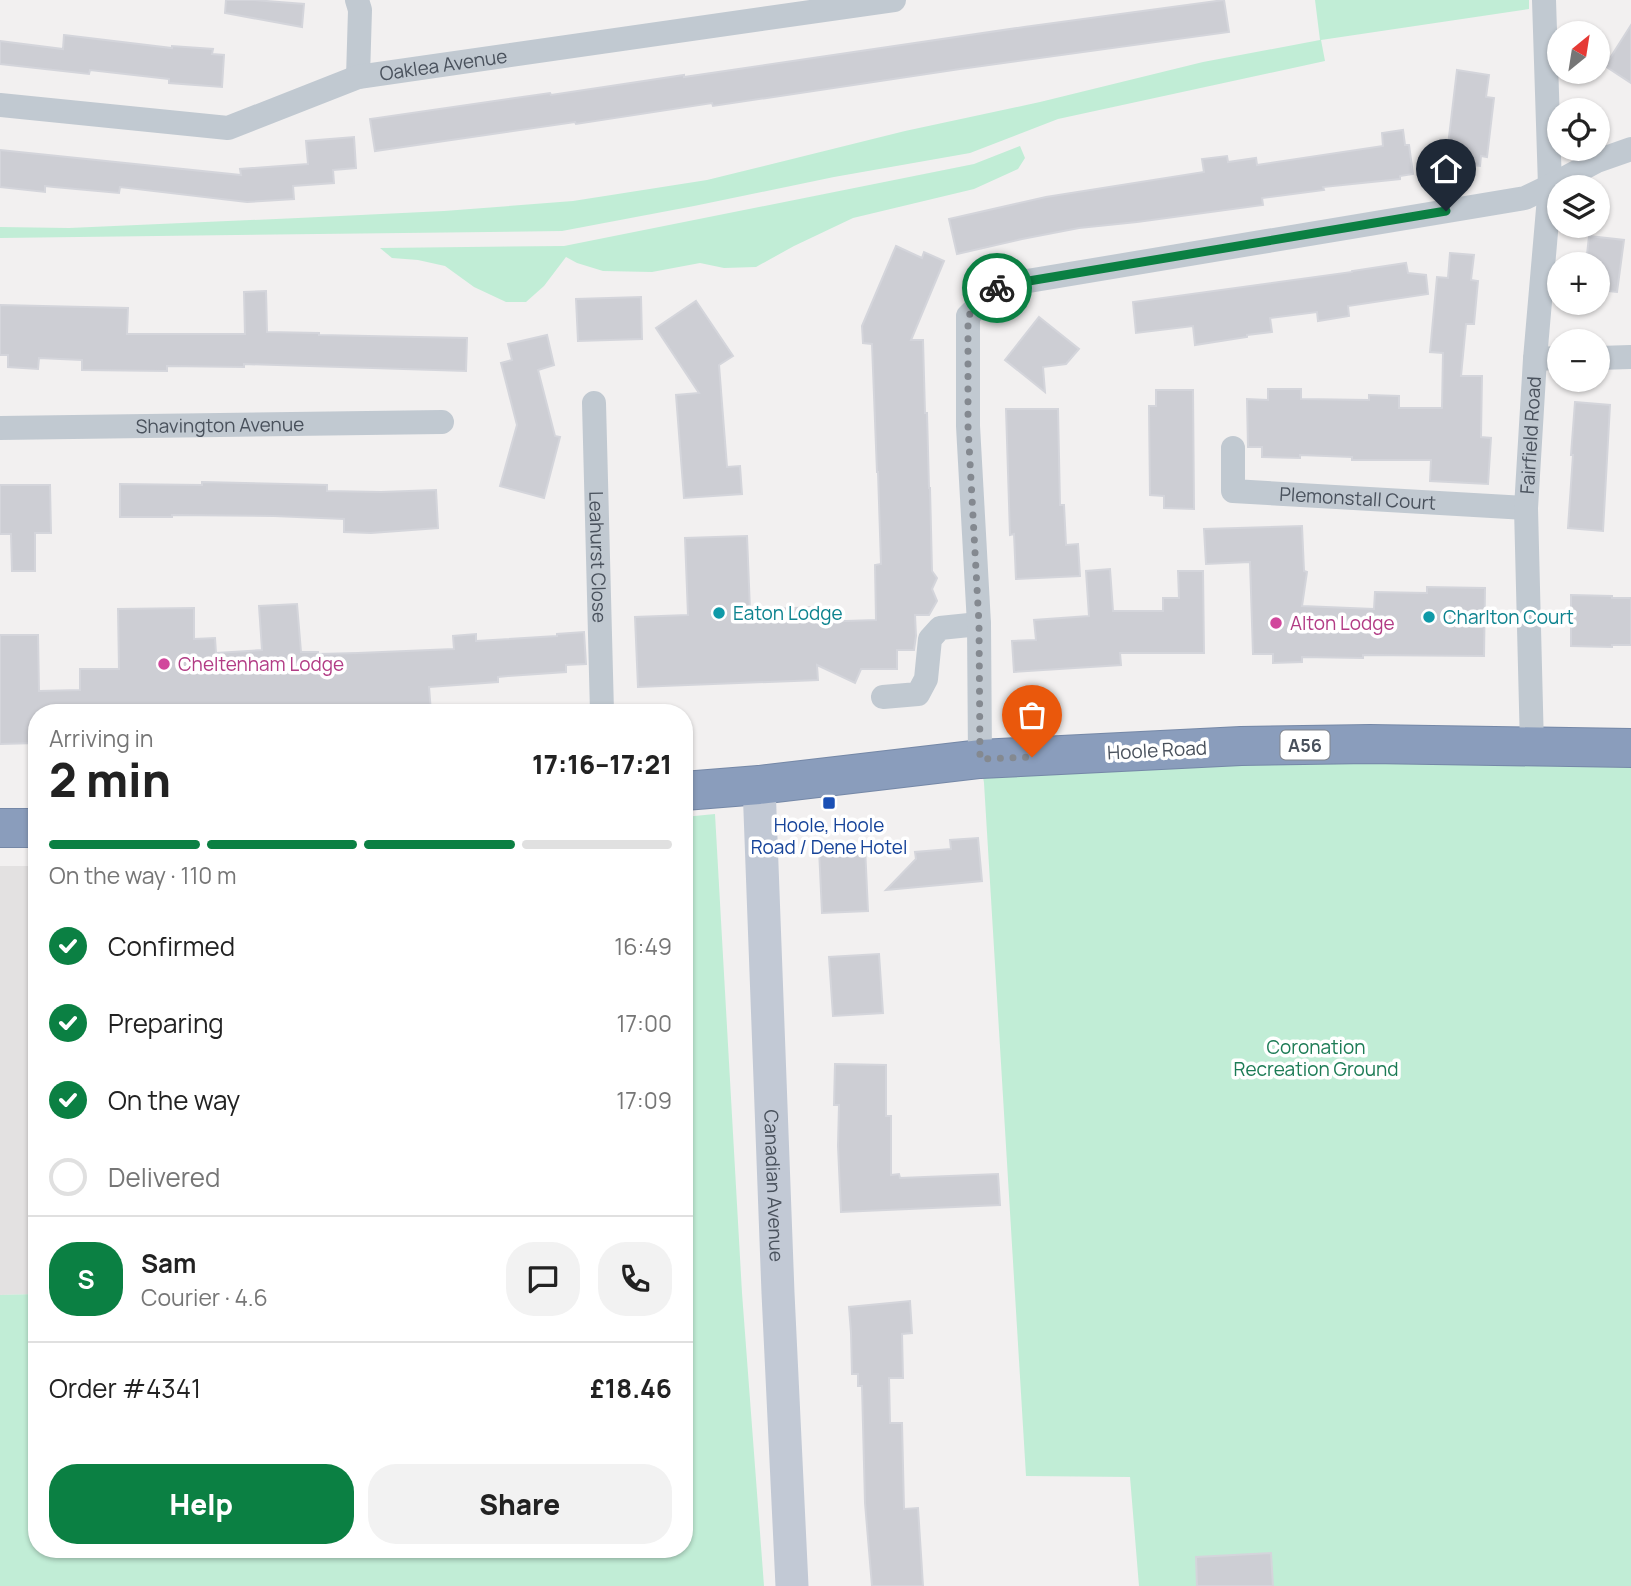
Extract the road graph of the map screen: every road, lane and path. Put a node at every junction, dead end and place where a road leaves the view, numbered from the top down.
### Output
1 (358, 0) edge
2 (894, 0) edge
3 (1544, 0) edge
4 (358, 78) junction
5 (0, 105) edge
6 (1631, 149) edge
7 (1550, 175) edge
8 (1571, 175) edge
9 (1547, 187) edge
10 (1549, 238) edge
11 (1548, 329) edge
12 (1631, 357) edge
13 (1610, 358) edge
14 (1547, 359) edge
15 (594, 403) dead end
16 (442, 422) dead end
17 (0, 428) edge
18 (1233, 447) dead end
19 (1526, 508) junction
20 (979, 624) junction
21 (883, 697) dead end
22 (602, 704) edge
23 (1532, 747) junction
24 (1631, 748) edge
25 (980, 759) junction
26 (759, 785) junction
27 (693, 790) edge
28 (0, 828) edge
29 (28, 828) edge
30 (792, 1586) edge

1 - 4 street
2 - 4 street, Oaklea Avenue
3 - 7 street, Fairfield Road
4 - 5 street, Oaklea Avenue
6 - 8 street
9 - 20 street
10 - 11 street, Fairfield Road
12 - 13 street
14 - 19 street, Fairfield Road
15 - 22 street, Leahurst Close
16 - 17 street, Shavington Avenue
18 - 19 street, Plemonstall Court
19 - 23 street, Fairfield Road
20 - 21 street
20 - 25 street
23 - 24 highway, Hoole Road / A56
23 - 25 highway, Hoole Road / A56
25 - 26 highway, Hoole Road / A56
26 - 27 highway, Hoole Road / A56
26 - 30 street, Canadian Avenue
28 - 29 highway

